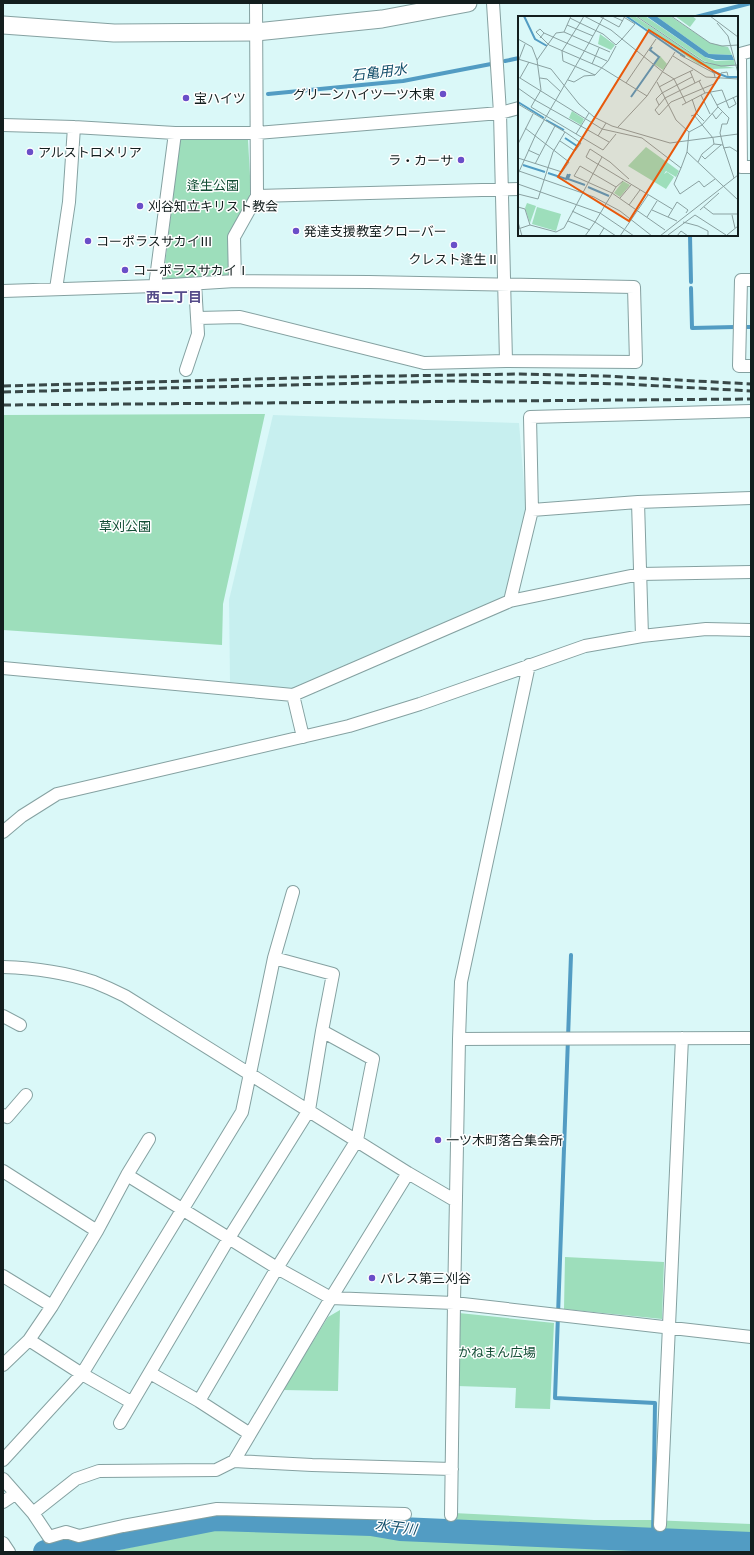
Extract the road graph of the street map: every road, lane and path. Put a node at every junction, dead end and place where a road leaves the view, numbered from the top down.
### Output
1 (256, 3) edge
2 (468, 3) edge
3 (493, 3) edge
4 (3, 25) edge
5 (256, 32) junction
6 (751, 51) edge
7 (518, 108) edge
8 (500, 113) junction
9 (3, 125) edge
10 (74, 127) junction
11 (175, 133) junction
12 (257, 133) junction
13 (751, 167) edge
14 (518, 189) edge
15 (502, 190) junction
16 (257, 196) junction
17 (751, 280) edge
18 (235, 281) junction
19 (195, 284) junction
20 (504, 285) junction
21 (155, 286) junction
22 (56, 289) junction
23 (3, 291) edge
24 (198, 318) junction
25 (506, 361) junction
26 (751, 366) edge
27 (186, 370) dead end
28 (751, 411) edge
29 (751, 498) edge
30 (638, 502) junction
31 (532, 510) junction
32 (751, 572) edge
33 (640, 574) junction
34 (510, 601) junction
35 (751, 630) edge
36 (642, 636) junction
37 (529, 665) junction
38 (3, 668) edge
39 (293, 695) junction
40 (303, 737) junction
41 (3, 832) edge
42 (293, 892) dead end
43 (274, 958) junction
44 (3, 967) edge
45 (3, 1016) edge
46 (20, 1025) dead end
47 (322, 1031) junction
48 (682, 1038) junction
49 (751, 1038) edge
50 (459, 1039) junction
51 (249, 1074) junction
52 (26, 1095) dead end
53 (309, 1110) junction
54 (3, 1115) edge
55 (149, 1139) dead end
56 (357, 1140) junction
57 (3, 1171) edge
58 (408, 1172) junction
59 (127, 1175) junction
60 (456, 1200) junction
61 (182, 1208) junction
62 (97, 1231) junction
63 (228, 1238) junction
64 (277, 1268) junction
65 (3, 1276) edge
66 (332, 1298) junction
67 (454, 1303) junction
68 (52, 1306) junction
69 (669, 1329) junction
70 (751, 1337) edge
71 (29, 1340) junction
72 (3, 1365) edge
73 (150, 1372) junction
74 (82, 1374) junction
75 (199, 1401) junction
76 (131, 1402) junction
77 (120, 1423) dead end
78 (250, 1434) junction
79 (3, 1460) edge
80 (234, 1461) junction
81 (452, 1469) junction
82 (3, 1479) edge
83 (15, 1494) junction
84 (3, 1502) edge
85 (33, 1512) junction
86 (405, 1514) dead end
87 (451, 1515) dead end
88 (660, 1525) dead end
89 (3, 1544) edge
90 (9, 1552) edge

1 - 5 street
2 - 5 street
3 - 8 street
4 - 5 street
5 - 12 street
6 - 13 street
7 - 8 street
8 - 12 street
8 - 15 street
9 - 10 street
10 - 11 street
10 - 22 street
11 - 12 street
11 - 21 street
12 - 16 street
14 - 15 street
15 - 16 street
15 - 20 street
16 - 18 street
17 - 26 street
18 - 19 street
18 - 20 street
19 - 21 street
19 - 24 street
20 - 25 street
20 - 25 street
21 - 22 street
22 - 23 street
24 - 25 street
24 - 27 street
28 - 31 street
29 - 30 street
30 - 31 street
30 - 33 street
31 - 34 street
32 - 33 street
33 - 34 street
33 - 36 street
34 - 39 street
35 - 36 street
36 - 37 street
37 - 40 street
37 - 50 street
38 - 39 street
39 - 40 street
40 - 41 street
42 - 43 street
43 - 47 street
43 - 51 street
44 - 51 street
45 - 46 street
47 - 53 street
47 - 56 street
48 - 49 street
48 - 50 street
48 - 69 street
50 - 60 street
51 - 53 street
51 - 61 street
52 - 54 street
53 - 56 street
53 - 63 street
55 - 59 street
56 - 58 street
56 - 64 street
57 - 62 street
58 - 60 street
58 - 66 street
59 - 61 street
59 - 62 street
60 - 67 street
61 - 63 street
61 - 74 street
62 - 68 street
63 - 64 street
63 - 73 street
64 - 66 street
64 - 75 street
65 - 68 street
66 - 67 street
66 - 78 street
67 - 69 street
67 - 81 street
68 - 71 street
69 - 70 street
69 - 88 street
71 - 72 street
71 - 74 street
73 - 75 street
73 - 76 street
74 - 76 street
74 - 79 street
75 - 78 street
76 - 77 street
78 - 80 street
80 - 81 street
80 - 85 street
81 - 87 street
82 - 83 street
83 - 84 street
83 - 85 street
85 - 86 street
89 - 90 street

